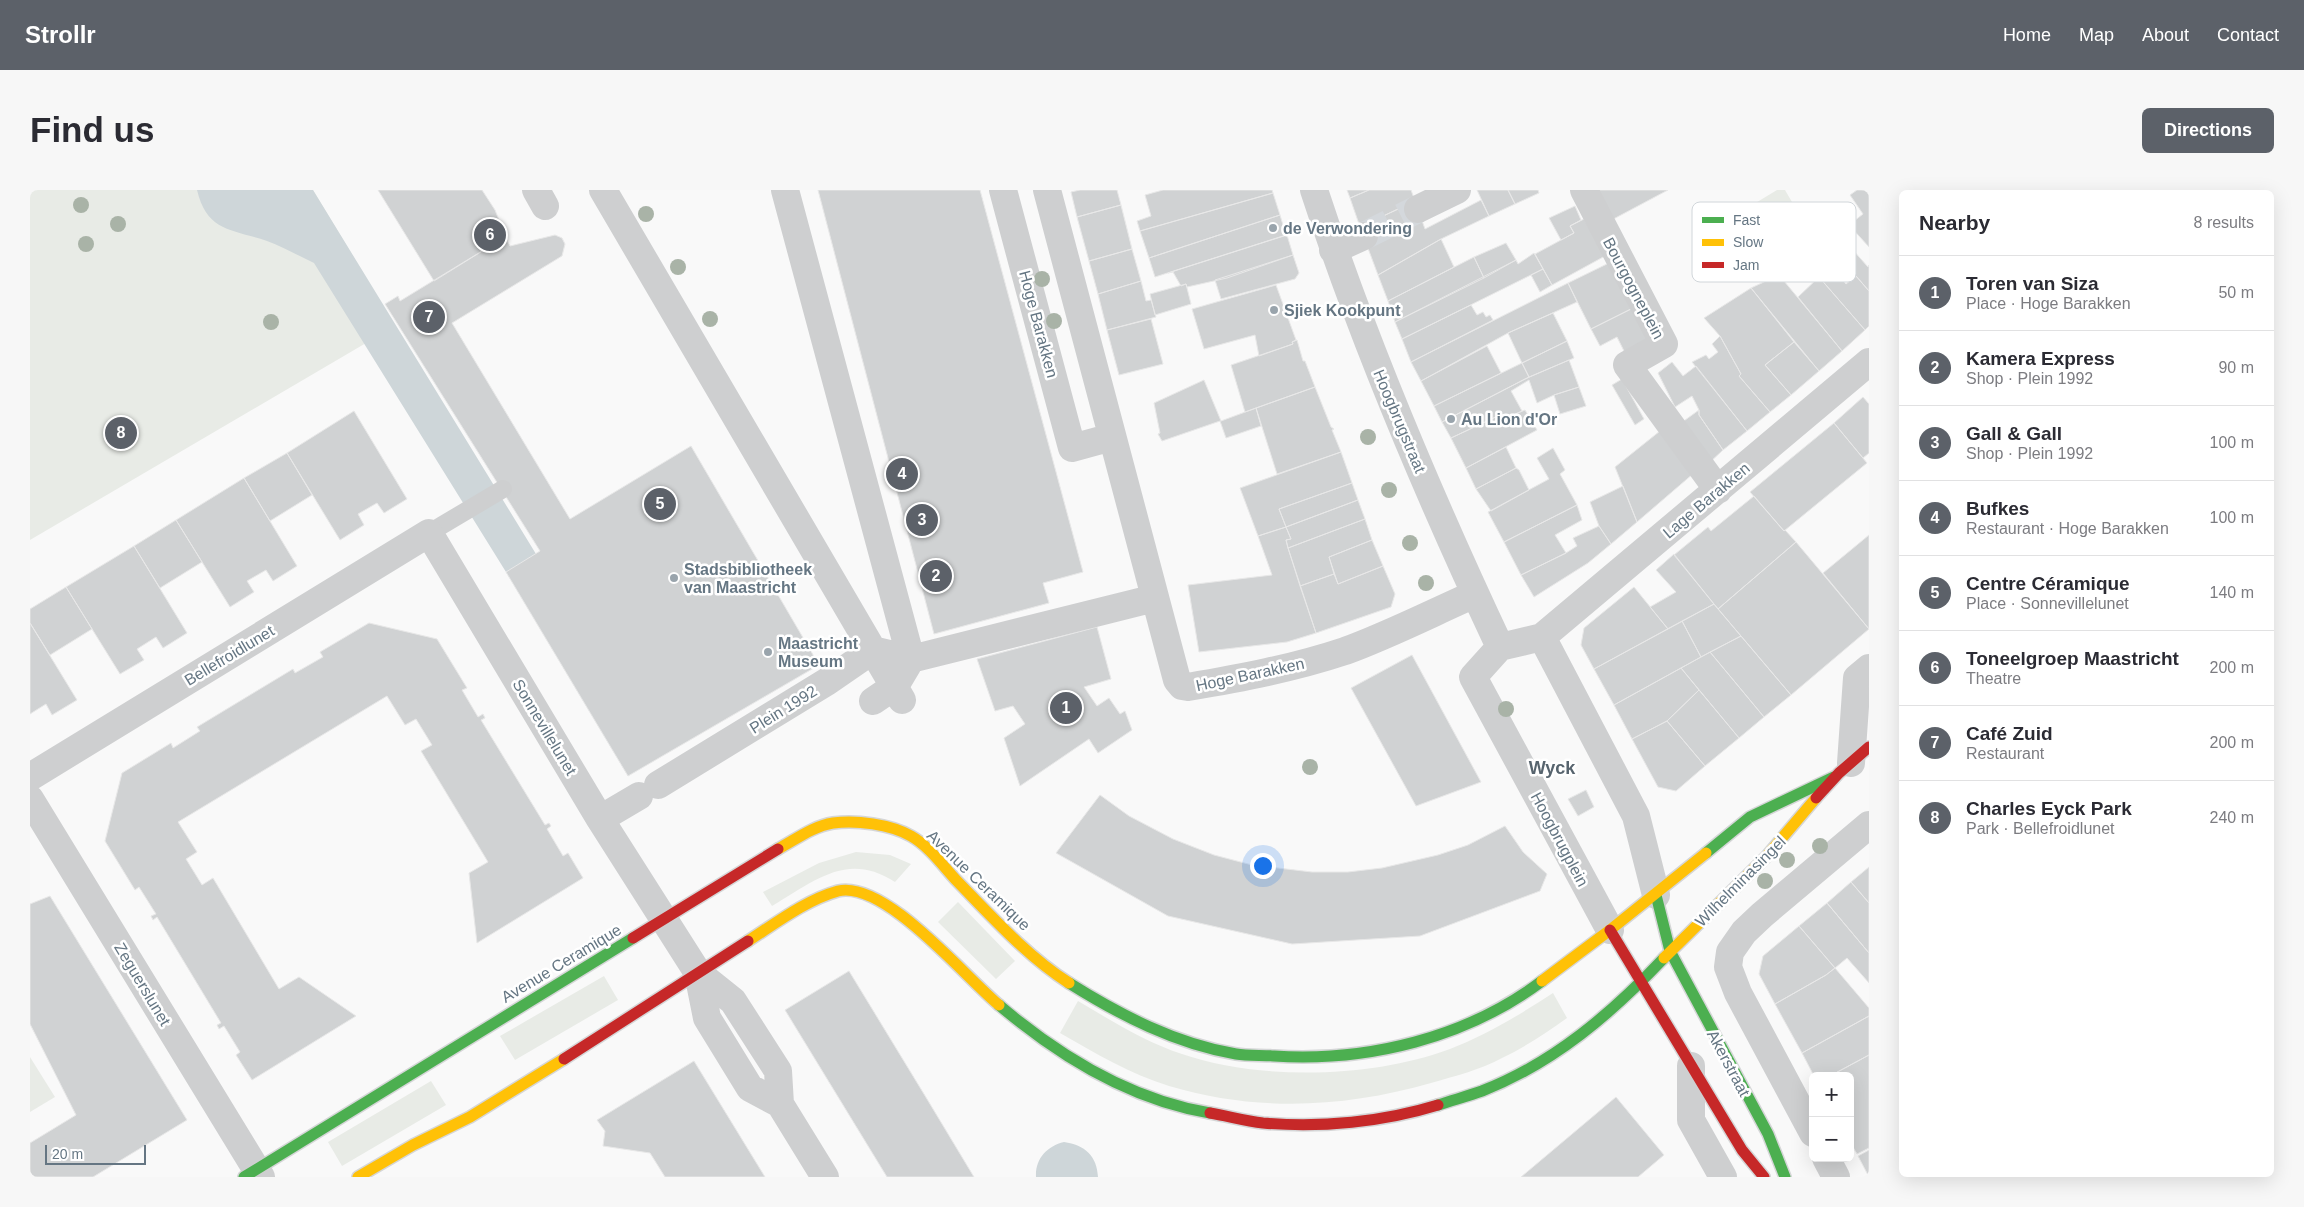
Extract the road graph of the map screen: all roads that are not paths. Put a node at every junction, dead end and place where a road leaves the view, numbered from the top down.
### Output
1 (603, 190) edge
2 (785, 190) edge
3 (1003, 190) edge
4 (1046, 190) edge
5 (1314, 190) edge
6 (1457, 190) edge
7 (1584, 190) edge
8 (1418, 209) tunnel mouth
9 (1364, 236) tunnel mouth
10 (1333, 250) junction
11 (1869, 362) edge
12 (1112, 437) junction
13 (503, 489) dead end
14 (1718, 490) junction
15 (429, 533) junction
16 (1475, 594) junction
17 (1154, 598) junction
18 (1542, 637) junction
19 (1500, 646) junction
20 (873, 650) junction
21 (911, 659) junction
22 (1869, 668) edge
23 (1851, 762) edge
24 (30, 777) edge
25 (30, 799) edge
26 (600, 819) junction
27 (1869, 825) edge
28 (1656, 895) junction
29 (664, 920) junction
30 (1610, 930) junction
31 (1670, 951) junction
32 (698, 973) junction
33 (1641, 982) junction
34 (1691, 1066) junction
35 (1809, 1126) edge
36 (1828, 1162) edge
37 (1713, 1173) edge
38 (254, 1174) edge
39 (358, 1177) edge
40 (825, 1177) edge
41 (1764, 1177) edge
42 (1785, 1177) edge
43 (1836, 1177) edge

1 - 20 street
2 - 21 street
3 - 12 street, Hoge Barakken
4 - 12 street, Hoge Barakken
5 - 10 street, Hoogbrugstraat
6 - 8 street
7 - 14 street, Bourgogneplein
9 - 10 street
10 - 16 street, Hoogbrugstraat
11 - 14 street, Lage Barakken
12 - 17 street, Hoge Barakken
13 - 15 lane
14 - 18 street, Lage Barakken
15 - 24 street, Bellefroidlunet
15 - 26 street, Sonnevillelunet
16 - 17 street, Hoge Barakken
16 - 19 street, Hoogbrugstraat
17 - 21 street
18 - 19 street
18 - 28 street
19 - 30 street, Hoogbrugplein
20 - 21 street
20 - 21 street
20 - 26 street, Plein 1992
22 - 23 street
23 - 28 street
23 - 31 street, Wilhelminasingel
25 - 38 street, Zeguerslunet
26 - 29 street, Sonnevillelunet
27 - 35 street
28 - 30 street
28 - 31 street, Akerstraat
29 - 30 street, Avenue Ceramique
29 - 32 street, Sonnevillelunet
29 - 38 street, Avenue Ceramique
30 - 33 street, Akerstraat
31 - 33 street, Wilhelminasingel
31 - 42 street, Akerstraat
32 - 33 street
32 - 39 street
32 - 40 street
33 - 34 street, Akerstraat
34 - 37 street
34 - 41 street, Akerstraat
36 - 43 street

